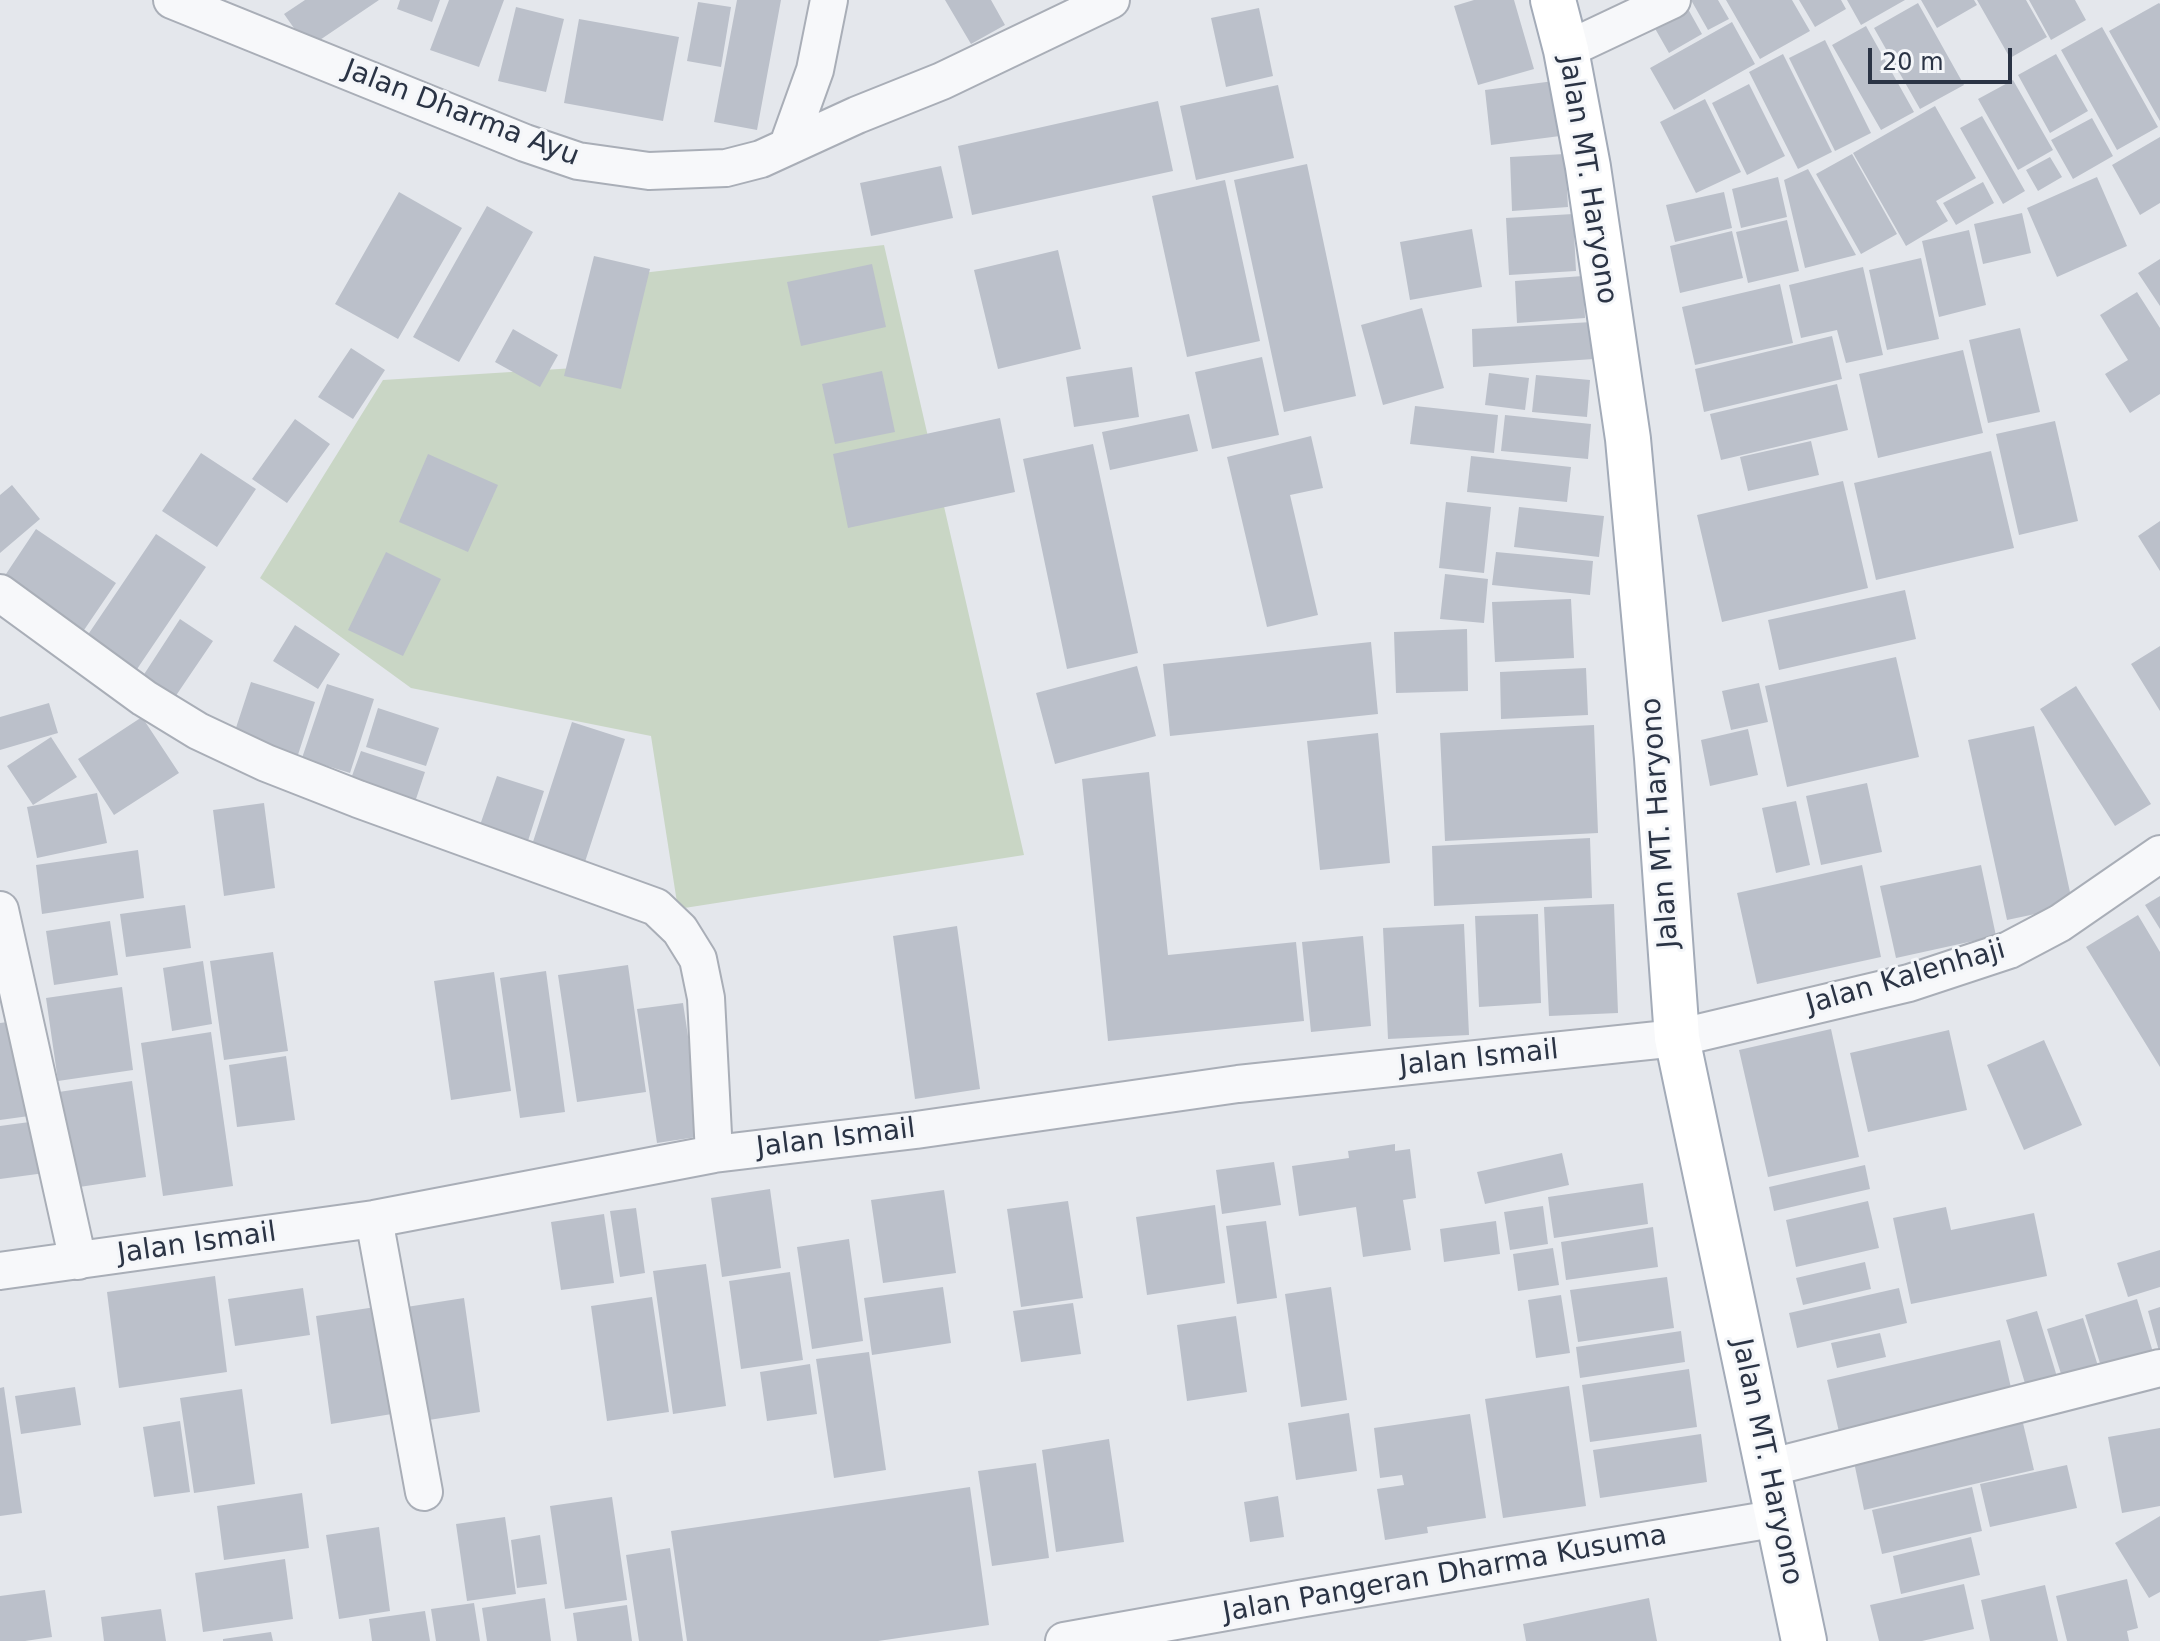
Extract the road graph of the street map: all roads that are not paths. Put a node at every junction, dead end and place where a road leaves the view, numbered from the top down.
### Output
1 (172, 0) edge
2 (829, 0) edge
3 (1111, 0) edge
4 (1553, 0) edge
5 (1672, 0) edge
6 (1566, 50) junction
7 (788, 145) junction
8 (0, 593) edge
9 (2160, 854) edge
10 (0, 910) edge
11 (1677, 1038) junction
12 (714, 1154) junction
13 (374, 1219) junction
14 (78, 1261) junction
15 (0, 1271) edge
16 (2160, 1368) edge
17 (1768, 1468) junction
18 (424, 1492) dead end
19 (1779, 1518) junction
20 (1064, 1641) edge
21 (1804, 1641) edge

1 - 7 street, Jalan Dharma Ayu
2 - 7 street
3 - 7 street, Jalan Dharma Ayu
4 - 6 main road, Jalan MT. Haryono
5 - 6 street
6 - 11 main road, Jalan MT. Haryono
8 - 12 street
9 - 11 street, Jalan Kalenhaji
10 - 14 street
11 - 12 street, Jalan Ismail
11 - 17 main road, Jalan MT. Haryono
12 - 13 street, Jalan Ismail
13 - 14 street, Jalan Ismail
13 - 18 street
14 - 15 street, Jalan Ismail
16 - 17 street
17 - 19 main road, Jalan MT. Haryono
19 - 20 street, Jalan Pangeran Dharma Kusuma
19 - 21 main road, Jalan MT. Haryono

